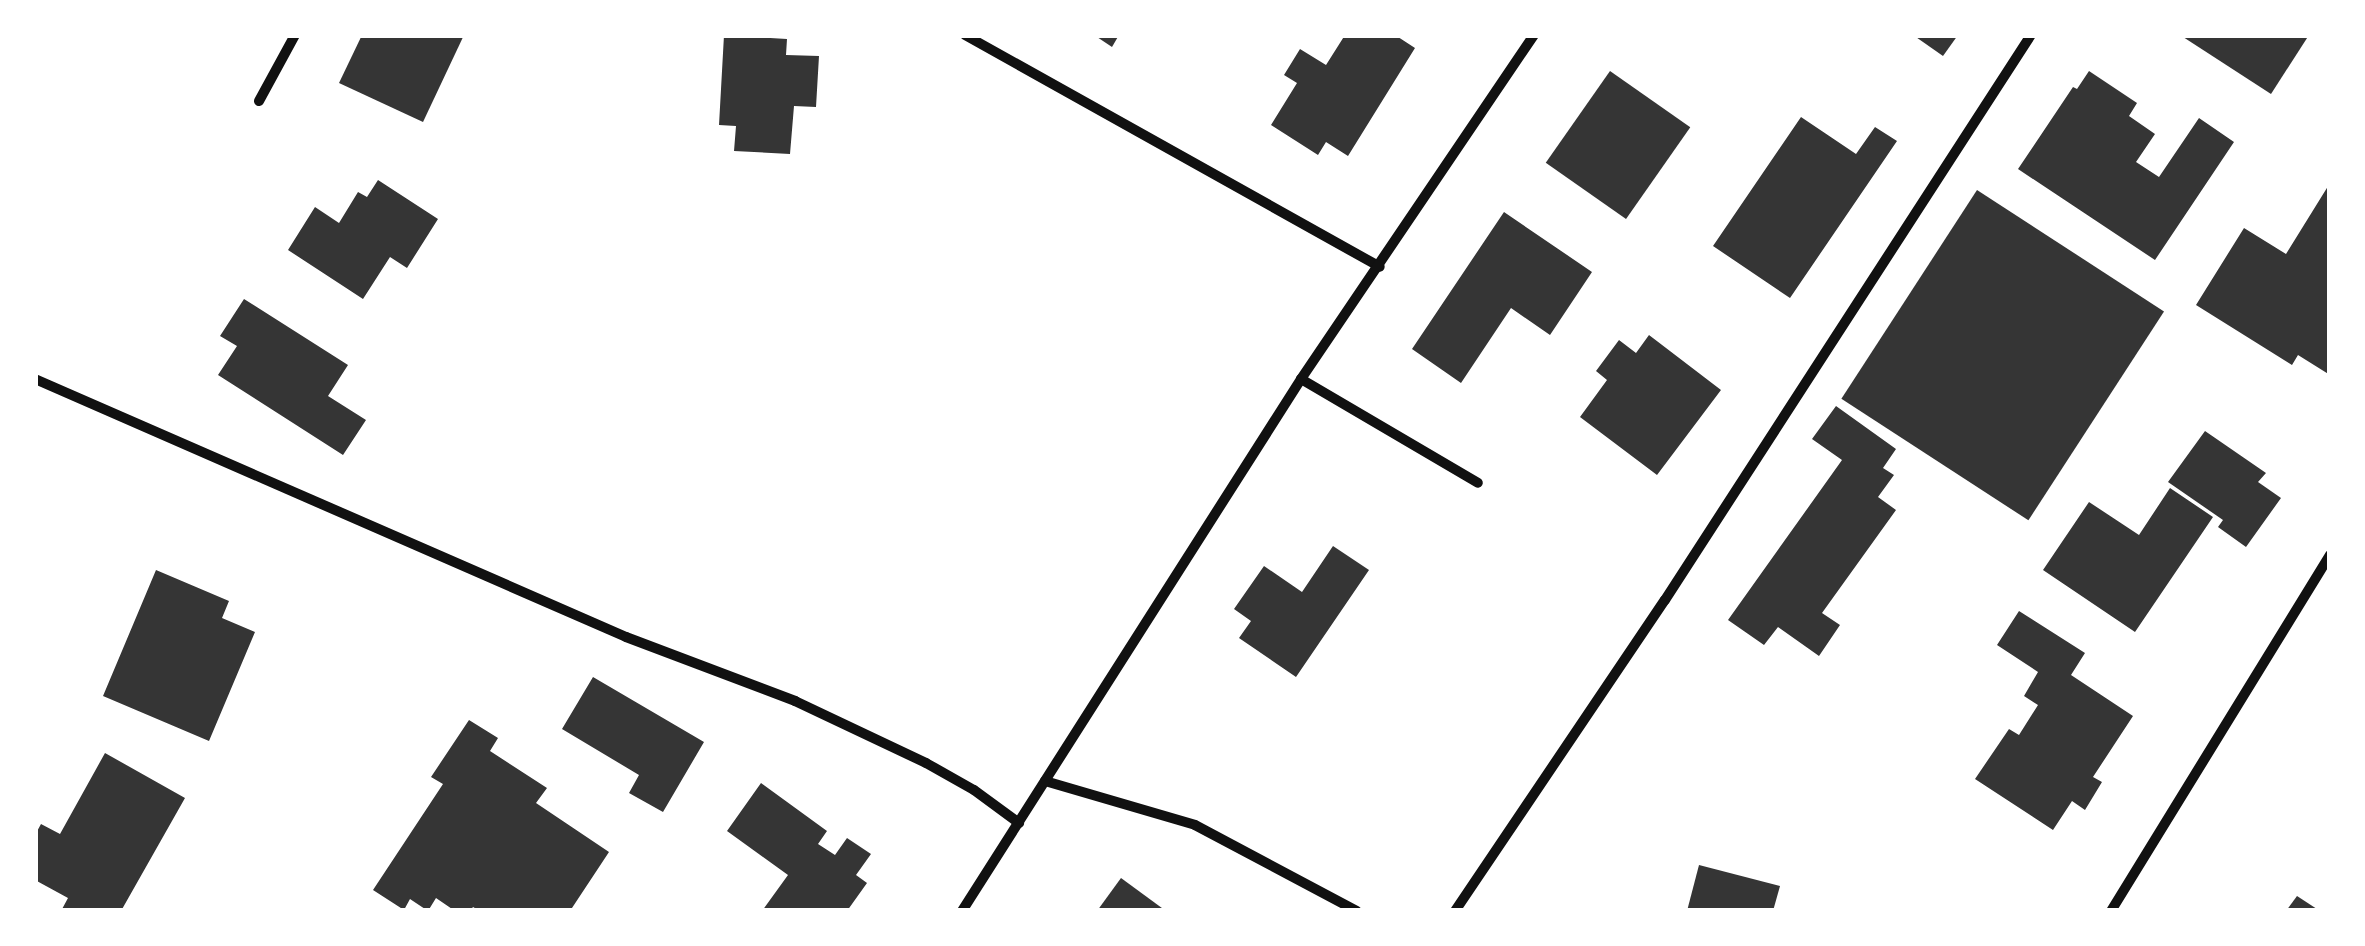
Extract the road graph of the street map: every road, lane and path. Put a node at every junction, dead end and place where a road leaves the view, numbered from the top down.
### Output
1 (295, 35) edge
2 (965, 35) edge
3 (1534, 35) edge
4 (2031, 35) edge
5 (259, 100) dead end
6 (1380, 268) junction
7 (35, 379) edge
8 (1301, 380) junction
9 (1478, 483) dead end
10 (2330, 556) edge
11 (1046, 781) junction
12 (1018, 823) junction
13 (962, 911) edge
14 (1358, 911) edge
15 (1455, 911) edge
16 (2111, 911) edge

1 - 5 street
2 - 6 street
3 - 6 street
4 - 15 street
6 - 8 street
7 - 12 street
8 - 9 street
8 - 11 street
10 - 16 street
11 - 12 street
11 - 14 street
12 - 13 street

